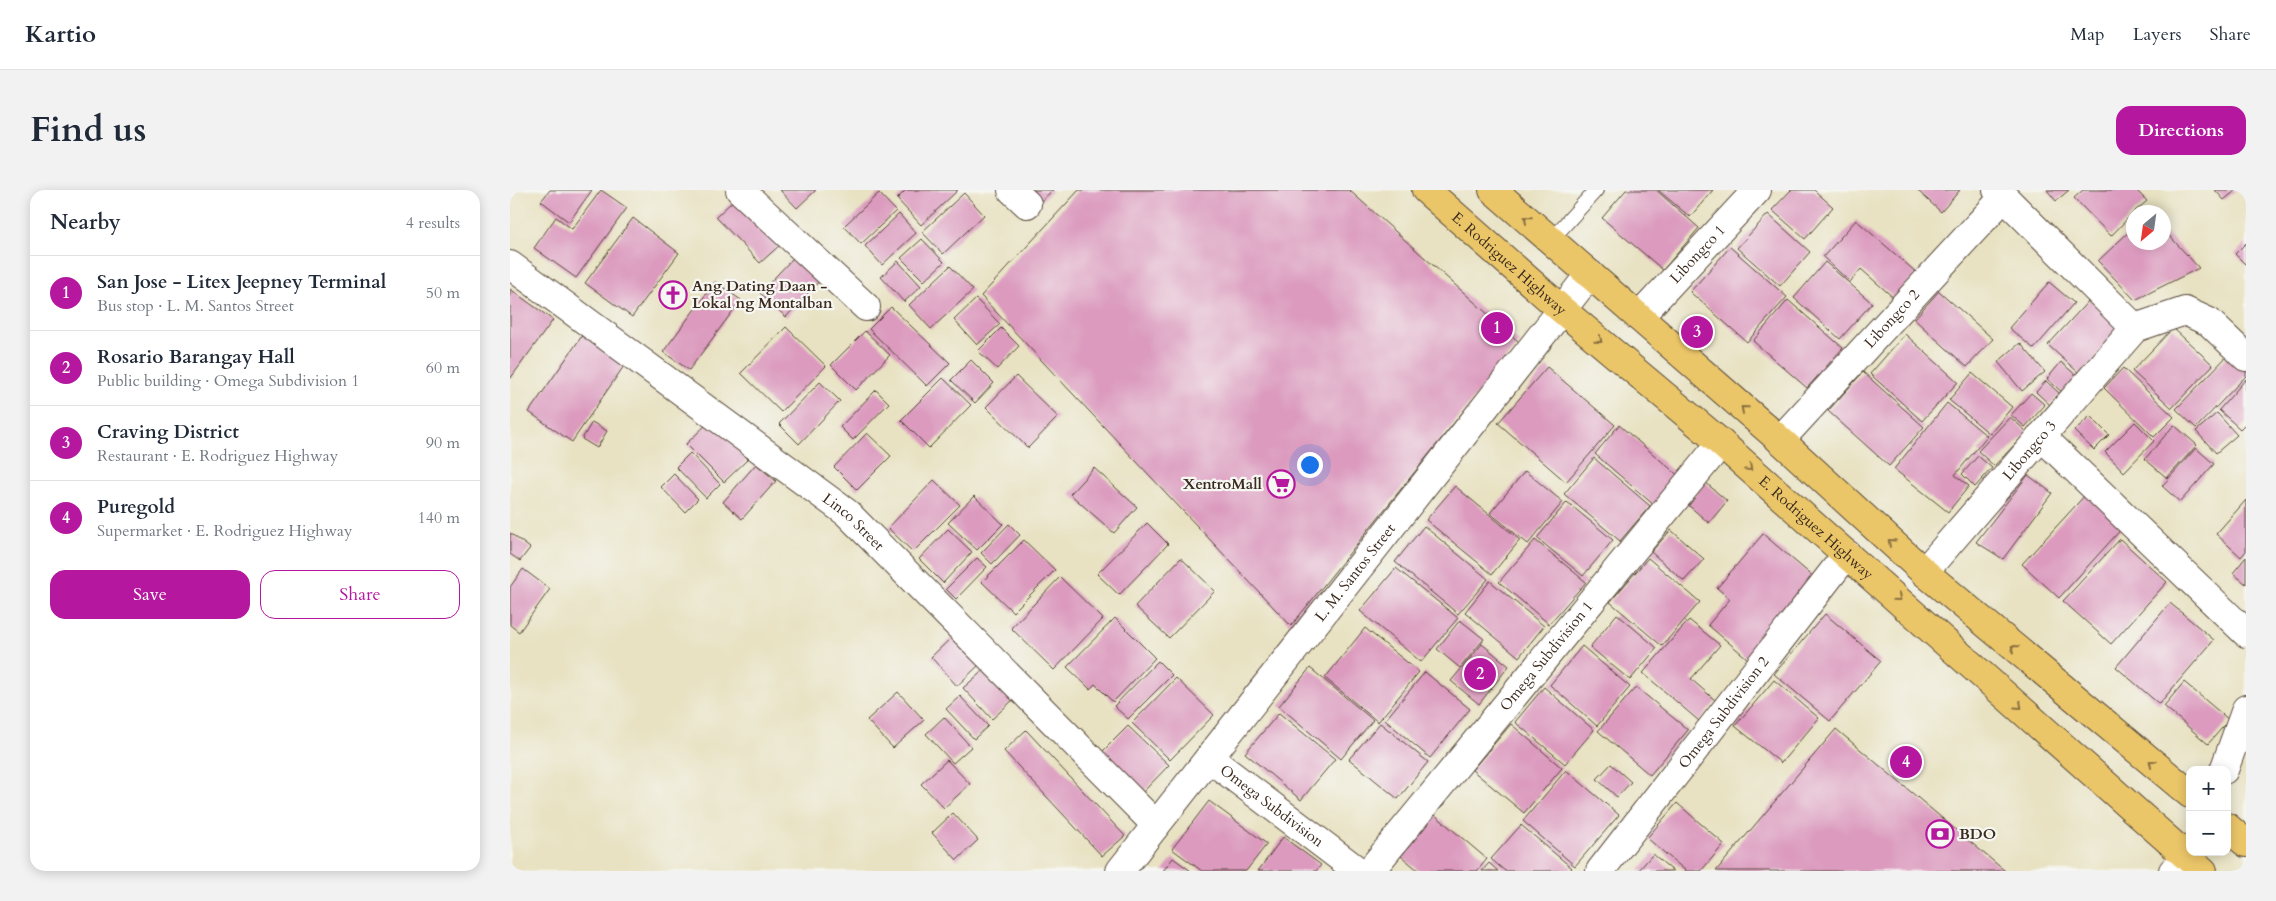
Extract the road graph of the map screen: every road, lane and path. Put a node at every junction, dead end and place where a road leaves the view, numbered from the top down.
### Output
1 (740, 190) edge
2 (1426, 190) edge
3 (1493, 190) edge
4 (1596, 190) edge
5 (1757, 190) edge
6 (2000, 194) edge
7 (1550, 240) junction
8 (510, 265) edge
9 (1590, 274) junction
10 (866, 307) dead end
11 (1561, 310) junction
12 (1639, 317) junction
13 (2135, 328) junction
14 (2246, 357) edge
15 (2042, 436) junction
16 (1780, 440) junction
17 (1721, 443) junction
18 (1847, 554) junction
19 (1924, 572) junction
20 (2246, 633) edge
21 (2246, 709) edge
22 (1209, 758) junction
23 (2225, 766) edge
24 (2186, 791) edge
25 (1156, 826) junction
26 (2231, 830) edge
27 (2246, 843) edge
28 (2188, 866) edge
29 (1120, 871) edge
30 (1358, 871) edge
31 (1370, 871) edge
32 (1600, 871) edge

1 - 10 street
2 - 11 main road, E. Rodriguez Highway
7 -> 3 main road
4 - 7 lane
5 - 12 street, Libongco 1
6 - 13 street
6 - 16 street, Libongco 2
7 - 9 main road
8 - 25 street, Linco Street
9 - 11 street, L. M. Santos Street
9 - 12 main road
11 -> 17 main road, E. Rodriguez Highway
11 - 22 street, L. M. Santos Street
16 -> 12 main road
13 - 14 street
13 - 15 street, Libongco 3
15 - 19 street, Libongco 3
15 - 20 street
19 -> 16 main road
17 -> 18 main road, E. Rodriguez Highway
17 - 31 street, Omega Subdivision 1
18 -> 28 main road, E. Rodriguez Highway
18 - 32 street, Omega Subdivision 2
24 -> 19 main road
21 - 23 street
22 - 25 street, L. M. Santos Street
22 - 30 street, Omega Subdivision
25 - 29 street, L. M. Santos Street
26 - 27 main road

